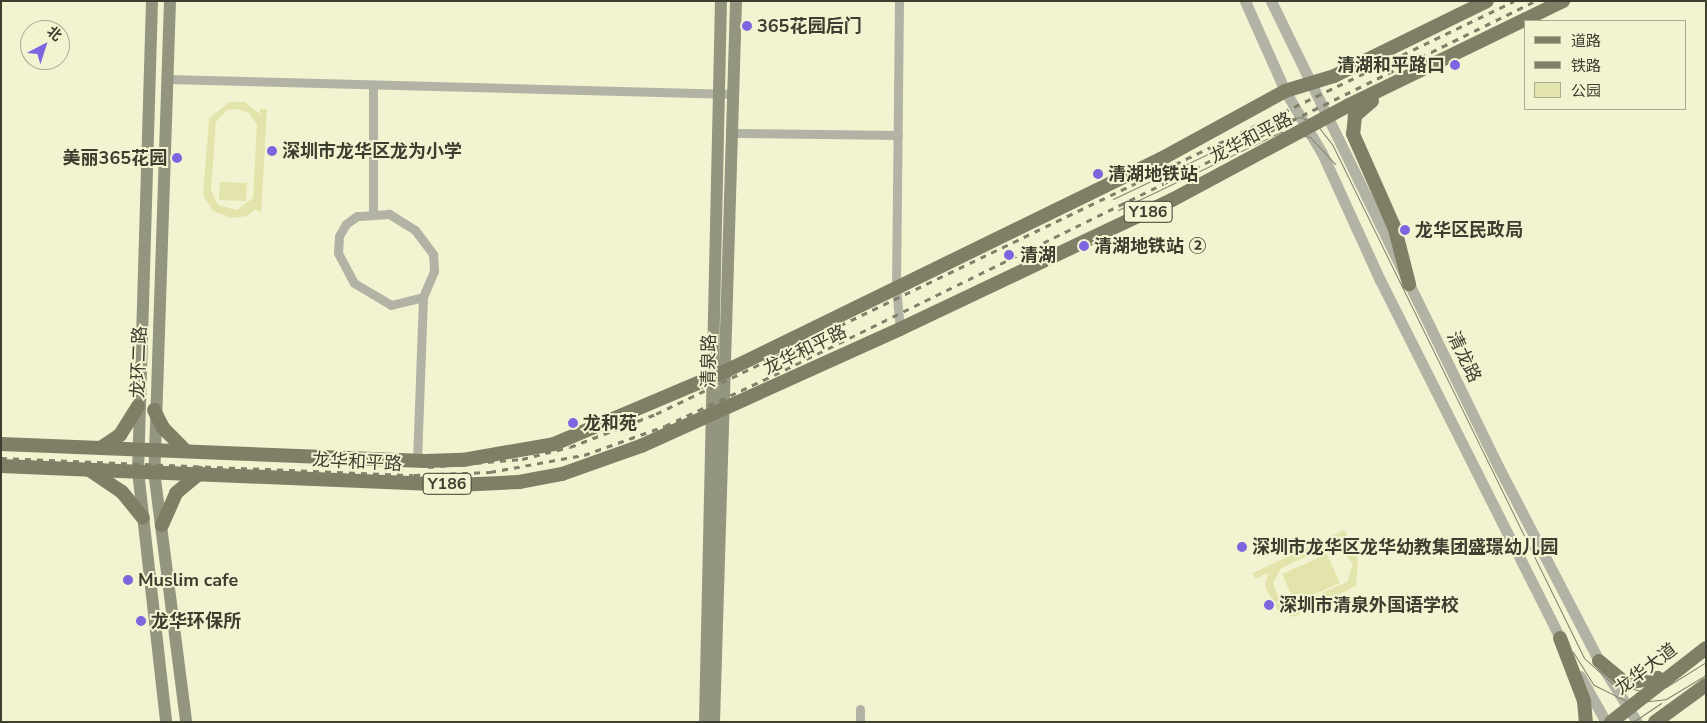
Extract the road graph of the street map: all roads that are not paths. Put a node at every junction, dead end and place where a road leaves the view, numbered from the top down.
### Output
1 (152, 1) edge
2 (170, 1) edge
3 (721, 1) edge
4 (736, 1) edge
5 (899, 1) edge
6 (1245, 1) edge
7 (1271, 1) edge
8 (1487, 1) edge
9 (1563, 1) edge
10 (1524, 20) edge
11 (1524, 20) edge
12 (167, 79) junction
13 (1402, 80) junction
14 (1309, 83) junction
15 (373, 85) junction
16 (1284, 91) junction
17 (734, 94) junction
18 (719, 95) junction
19 (1328, 118) junction
20 (1310, 129) junction
21 (733, 133) junction
22 (898, 135) junction
23 (373, 213) junction
24 (1409, 284) junction
25 (896, 287) junction
26 (422, 297) junction
27 (900, 329) junction
28 (726, 371) junction
29 (710, 378) junction
30 (138, 406) junction
31 (726, 409) junction
32 (154, 410) junction
33 (711, 415) junction
34 (1, 444) edge
35 (101, 447) junction
36 (138, 448) junction
37 (154, 449) junction
38 (186, 451) junction
39 (417, 461) junction
40 (1, 466) edge
41 (88, 469) junction
42 (138, 471) junction
43 (154, 471) junction
44 (200, 473) junction
45 (143, 518) junction
46 (162, 525) junction
47 (1560, 638) junction
48 (1706, 648) edge
49 (1599, 661) junction
50 (1675, 671) junction
51 (1706, 685) edge
52 (1627, 706) junction
53 (860, 709) dead end
54 (166, 722) edge
55 (186, 722) edge
56 (705, 722) edge
57 (714, 722) edge
58 (860, 722) edge
59 (1586, 722) edge
60 (1606, 722) edge
61 (1611, 722) edge
62 (1637, 722) edge
63 (1655, 722) edge

1 - 30 main road, 龙环二路
2 - 12 main road, 龙环二路
3 - 18 main road, 清泉路
4 - 17 main road, 清泉路
5 - 22 street
6 - 16 street
7 - 14 street, 清龙路
8 - 14 main road, 龙华和平路 / Y186
9 - 11 main road, 龙华和平路 / Y186
10 - 13 main road, 龙华和平路 / Y186
12 - 15 street
12 - 32 main road, 龙环二路
13 - 19 main road, 龙华和平路 / Y186
13 - 24 main road
14 - 16 main road, 龙华和平路 / Y186
14 - 19 street, 清龙路
15 - 18 street
15 - 23 street
16 - 20 street
16 - 25 main road, 龙华和平路 / Y186
17 - 18 street
17 - 21 main road, 清泉路
18 - 29 main road, 清泉路
19 - 20 main road, 龙华和平路 / Y186
19 - 24 street, 清龙路
20 - 27 main road, 龙华和平路 / Y186
20 - 47 street
21 - 22 street
21 - 28 main road, 清泉路
22 - 25 street
23 - 26 street
23 - 26 street
24 - 49 street, 清龙路
25 - 27 street
25 - 28 main road, 龙华和平路 / Y186
26 - 39 street
27 - 31 main road, 龙华和平路 / Y186
28 - 29 main road, 龙华和平路 / Y186
28 - 31 main road, 清泉路
29 - 33 main road, 清泉路
29 - 39 main road, 龙华和平路 / Y186
30 - 35 main road
30 - 36 main road, 龙环二路
31 - 33 main road, 龙华和平路 / Y186
31 - 57 main road, 清泉路
32 - 37 main road, 龙环二路
32 - 38 main road
33 - 44 main road, 龙华和平路 / Y186
33 - 56 main road, 清泉路
34 - 35 main road, 龙华和平路 / Y186
35 - 36 main road, 龙华和平路 / Y186
36 - 37 main road, 龙华和平路 / Y186
36 - 42 main road, 龙环二路
37 - 38 main road, 龙华和平路 / Y186
37 - 43 main road, 龙环二路
38 - 39 main road, 龙华和平路 / Y186
40 - 41 main road, 龙华和平路 / Y186
41 - 42 main road, 龙华和平路 / Y186
41 - 45 main road
42 - 43 main road, 龙华和平路 / Y186
42 - 45 main road, 龙环二路
43 - 44 main road, 龙华和平路 / Y186
43 - 46 main road, 龙环二路
44 - 46 main road
45 - 54 main road, 龙环二路
46 - 55 main road, 龙环二路
47 - 59 main road
47 - 60 street
48 - 50 main road, 龙华大道
49 - 50 main road
49 - 52 street, 清龙路
50 - 52 main road, 龙华大道
51 - 63 main road
52 - 61 main road, 龙华大道
52 - 62 street, 清龙路
53 - 58 street

